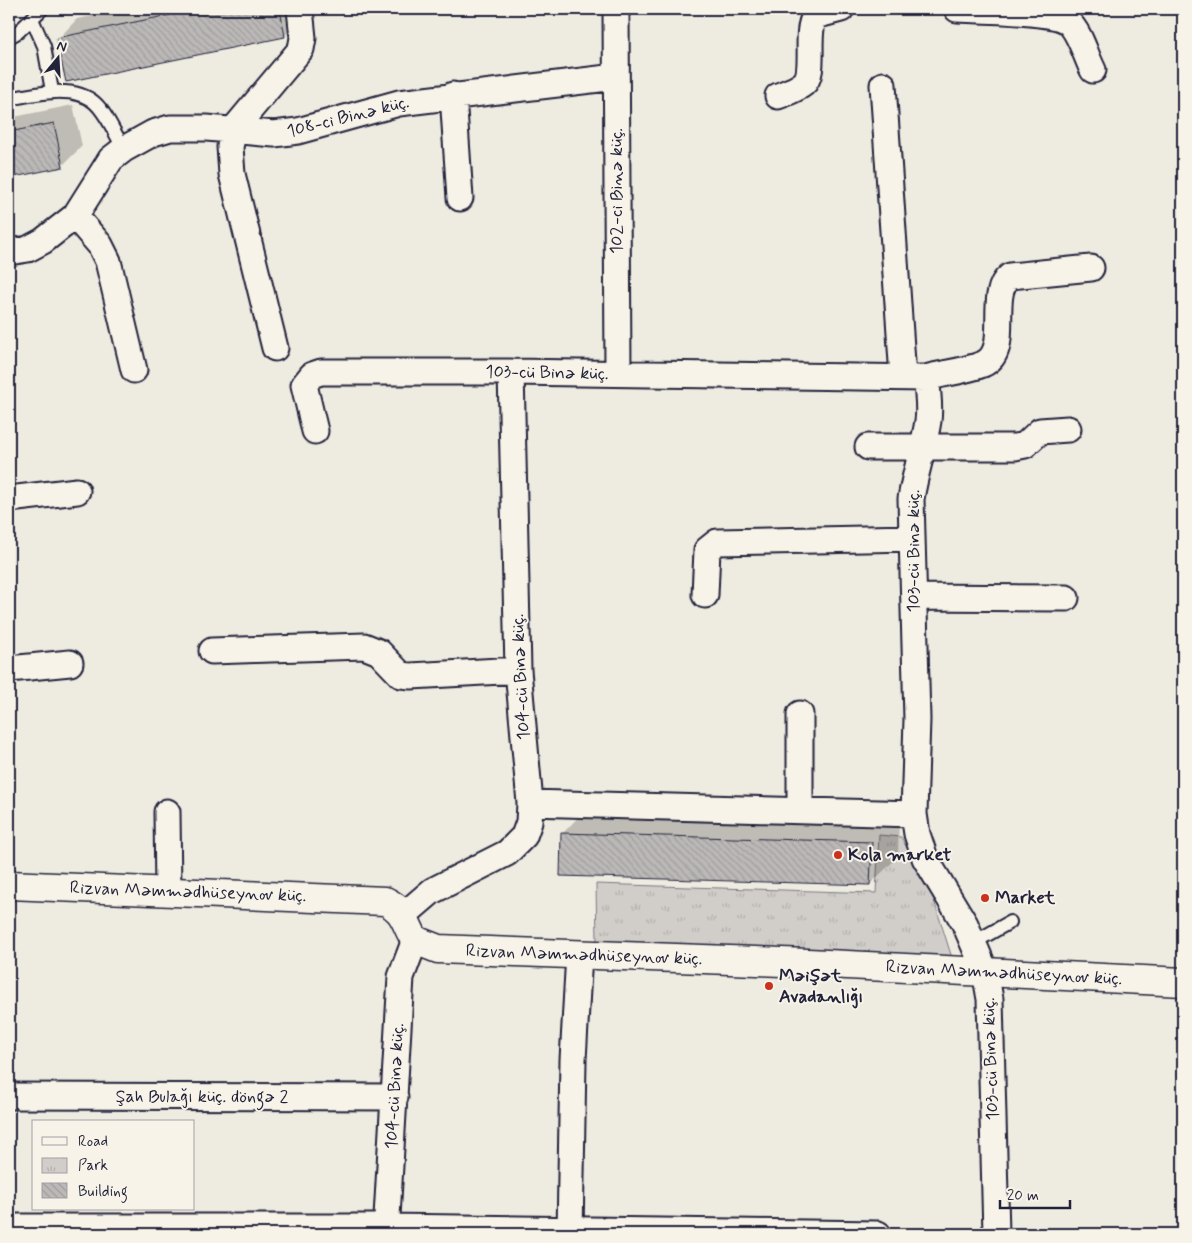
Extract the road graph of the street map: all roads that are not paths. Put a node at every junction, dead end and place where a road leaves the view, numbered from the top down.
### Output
1 (42, 9) edge
2 (300, 9) edge
3 (616, 9) edge
4 (841, 9) edge
5 (957, 9) edge
6 (32, 19) junction
7 (9, 37) edge
8 (1093, 70) dead end
9 (616, 77) junction
10 (883, 85) dead end
11 (52, 91) junction
12 (454, 96) junction
13 (778, 96) dead end
14 (9, 99) edge
15 (234, 129) junction
16 (124, 149) junction
17 (460, 198) dead end
18 (75, 216) junction
19 (9, 252) edge
20 (1091, 268) dead end
21 (275, 348) dead end
22 (134, 370) dead end
23 (511, 372) junction
24 (618, 374) junction
25 (915, 377) junction
26 (1068, 429) dead end
27 (315, 431) dead end
28 (868, 447) dead end
29 (921, 448) junction
30 (77, 491) dead end
31 (9, 499) edge
32 (912, 538) junction
33 (705, 595) dead end
34 (914, 597) junction
35 (1066, 598) dead end
36 (212, 651) dead end
37 (70, 663) dead end
38 (9, 669) edge
39 (518, 670) junction
40 (800, 714) dead end
41 (530, 803) junction
42 (800, 810) junction
43 (167, 812) dead end
44 (914, 814) junction
45 (9, 885) edge
46 (168, 891) junction
47 (404, 915) junction
48 (1010, 922) dead end
49 (415, 940) junction
50 (973, 943) junction
51 (579, 954) junction
52 (985, 972) junction
53 (1183, 982) edge
54 (9, 1096) edge
55 (395, 1097) junction
56 (9, 1227) edge
57 (386, 1231) edge
58 (570, 1232) edge
59 (878, 1234) edge
60 (996, 1234) edge

1 - 6 lane
2 - 15 street
3 - 9 street, 102-ci Binə küç.
4 - 13 street
5 - 8 street
6 - 7 lane
6 - 11 lane
9 - 12 street, 108-ci Binə küç.
9 - 24 street, 102-ci Binə küç.
10 - 25 street
11 - 14 lane
11 - 16 lane
12 - 15 street, 108-ci Binə küç.
12 - 17 street
15 - 16 street, 108-ci Binə küç.
15 - 21 street
16 - 18 street, 108-ci Binə küç.
18 - 19 street, 108-ci Binə küç.
18 - 22 street
20 - 25 street
23 - 24 street, 103-cü Binə küç.
23 - 27 street, 103-cü Binə küç.
23 - 39 street, 104-cü Binə küç.
24 - 25 street, 103-cü Binə küç.
25 - 29 street, 103-cü Binə küç.
26 - 29 street
28 - 29 street
29 - 32 street, 103-cü Binə küç.
30 - 31 street
32 - 33 street
32 - 34 street, 103-cü Binə küç.
34 - 35 street
34 - 44 street, 103-cü Binə küç.
36 - 39 street
37 - 38 street
39 - 41 street, 104-cü Binə küç.
40 - 42 street
41 - 42 street
41 - 47 street, 104-cü Binə küç.
42 - 44 street
43 - 46 street
44 - 50 street, 103-cü Binə küç.
45 - 46 street, Rizvan Məmmədhüseynov küç.
46 - 47 street, Rizvan Məmmədhüseynov küç.
47 - 49 street
48 - 50 lane
49 - 51 street, Rizvan Məmmədhüseynov küç.
49 - 55 street, 104-cü Binə küç.
50 - 52 street, 103-cü Binə küç.
51 - 52 street, Rizvan Məmmədhüseynov küç.
51 - 58 street
52 - 53 street, Rizvan Məmmədhüseynov küç.
52 - 60 street, 103-cü Binə küç.
54 - 55 street, Şah Bulağı küç. döngə 2
55 - 57 street, 104-cü Binə küç.
56 - 57 street
57 - 58 street
58 - 59 street

